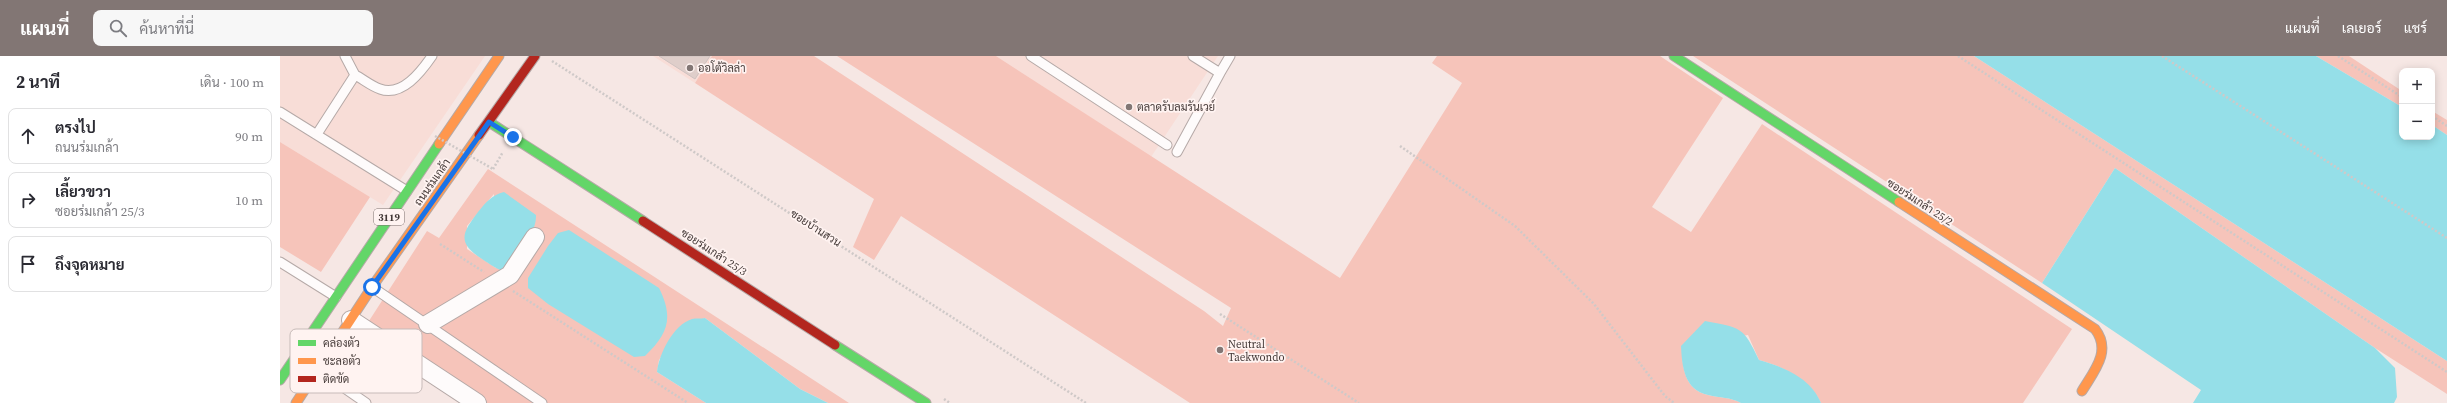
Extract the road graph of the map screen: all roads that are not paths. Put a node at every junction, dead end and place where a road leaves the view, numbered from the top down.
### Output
1 (346, 56) edge
2 (432, 56) edge
3 (499, 56) edge
4 (535, 56) edge
5 (1031, 56) edge
6 (1193, 56) edge
7 (1230, 56) edge
8 (1674, 56) edge
9 (1220, 73) junction
10 (355, 75) junction
11 (280, 112) edge
12 (489, 122) junction
13 (317, 134) junction
14 (1167, 145) dead end
15 (1177, 152) dead end
16 (407, 190) junction
17 (534, 237) dead end
18 (280, 262) edge
19 (372, 287) junction
20 (336, 297) junction
21 (351, 320) junction
22 (428, 324) junction
23 (314, 329) edge
24 (345, 329) edge
25 (365, 329) edge
26 (290, 364) edge
27 (422, 367) edge
28 (280, 379) edge
29 (2082, 390) dead end
30 (302, 393) edge
31 (352, 393) edge
32 (296, 403) edge
33 (366, 403) edge
34 (477, 403) edge
35 (542, 403) edge
36 (926, 403) edge

1 - 10 lane
2 - 10 lane
3 - 16 street, ถนนร่มเกล้า / 3119
4 - 12 street, ถนนร่มเกล้า / 3119
5 - 14 lane
6 - 9 lane
7 - 9 lane
8 - 29 street, ซอยร่มเกล้า 25/2
9 - 15 lane
10 - 13 lane
11 - 13 lane
12 - 19 street, ถนนร่มเกล้า / 3119
12 - 36 street, ซอยร่มเกล้า 25/3
13 - 16 lane
16 - 20 street, ถนนร่มเกล้า / 3119
17 - 22 street
18 - 20 lane
19 - 21 street, ถนนร่มเกล้า / 3119
19 - 22 lane
20 - 23 street, ถนนร่มเกล้า / 3119
21 - 24 street, ถนนร่มเกล้า / 3119
21 - 25 street
22 - 35 lane
26 - 28 street, ถนนร่มเกล้า / 3119
27 - 34 street
30 - 32 street, ถนนร่มเกล้า / 3119
31 - 33 lane

